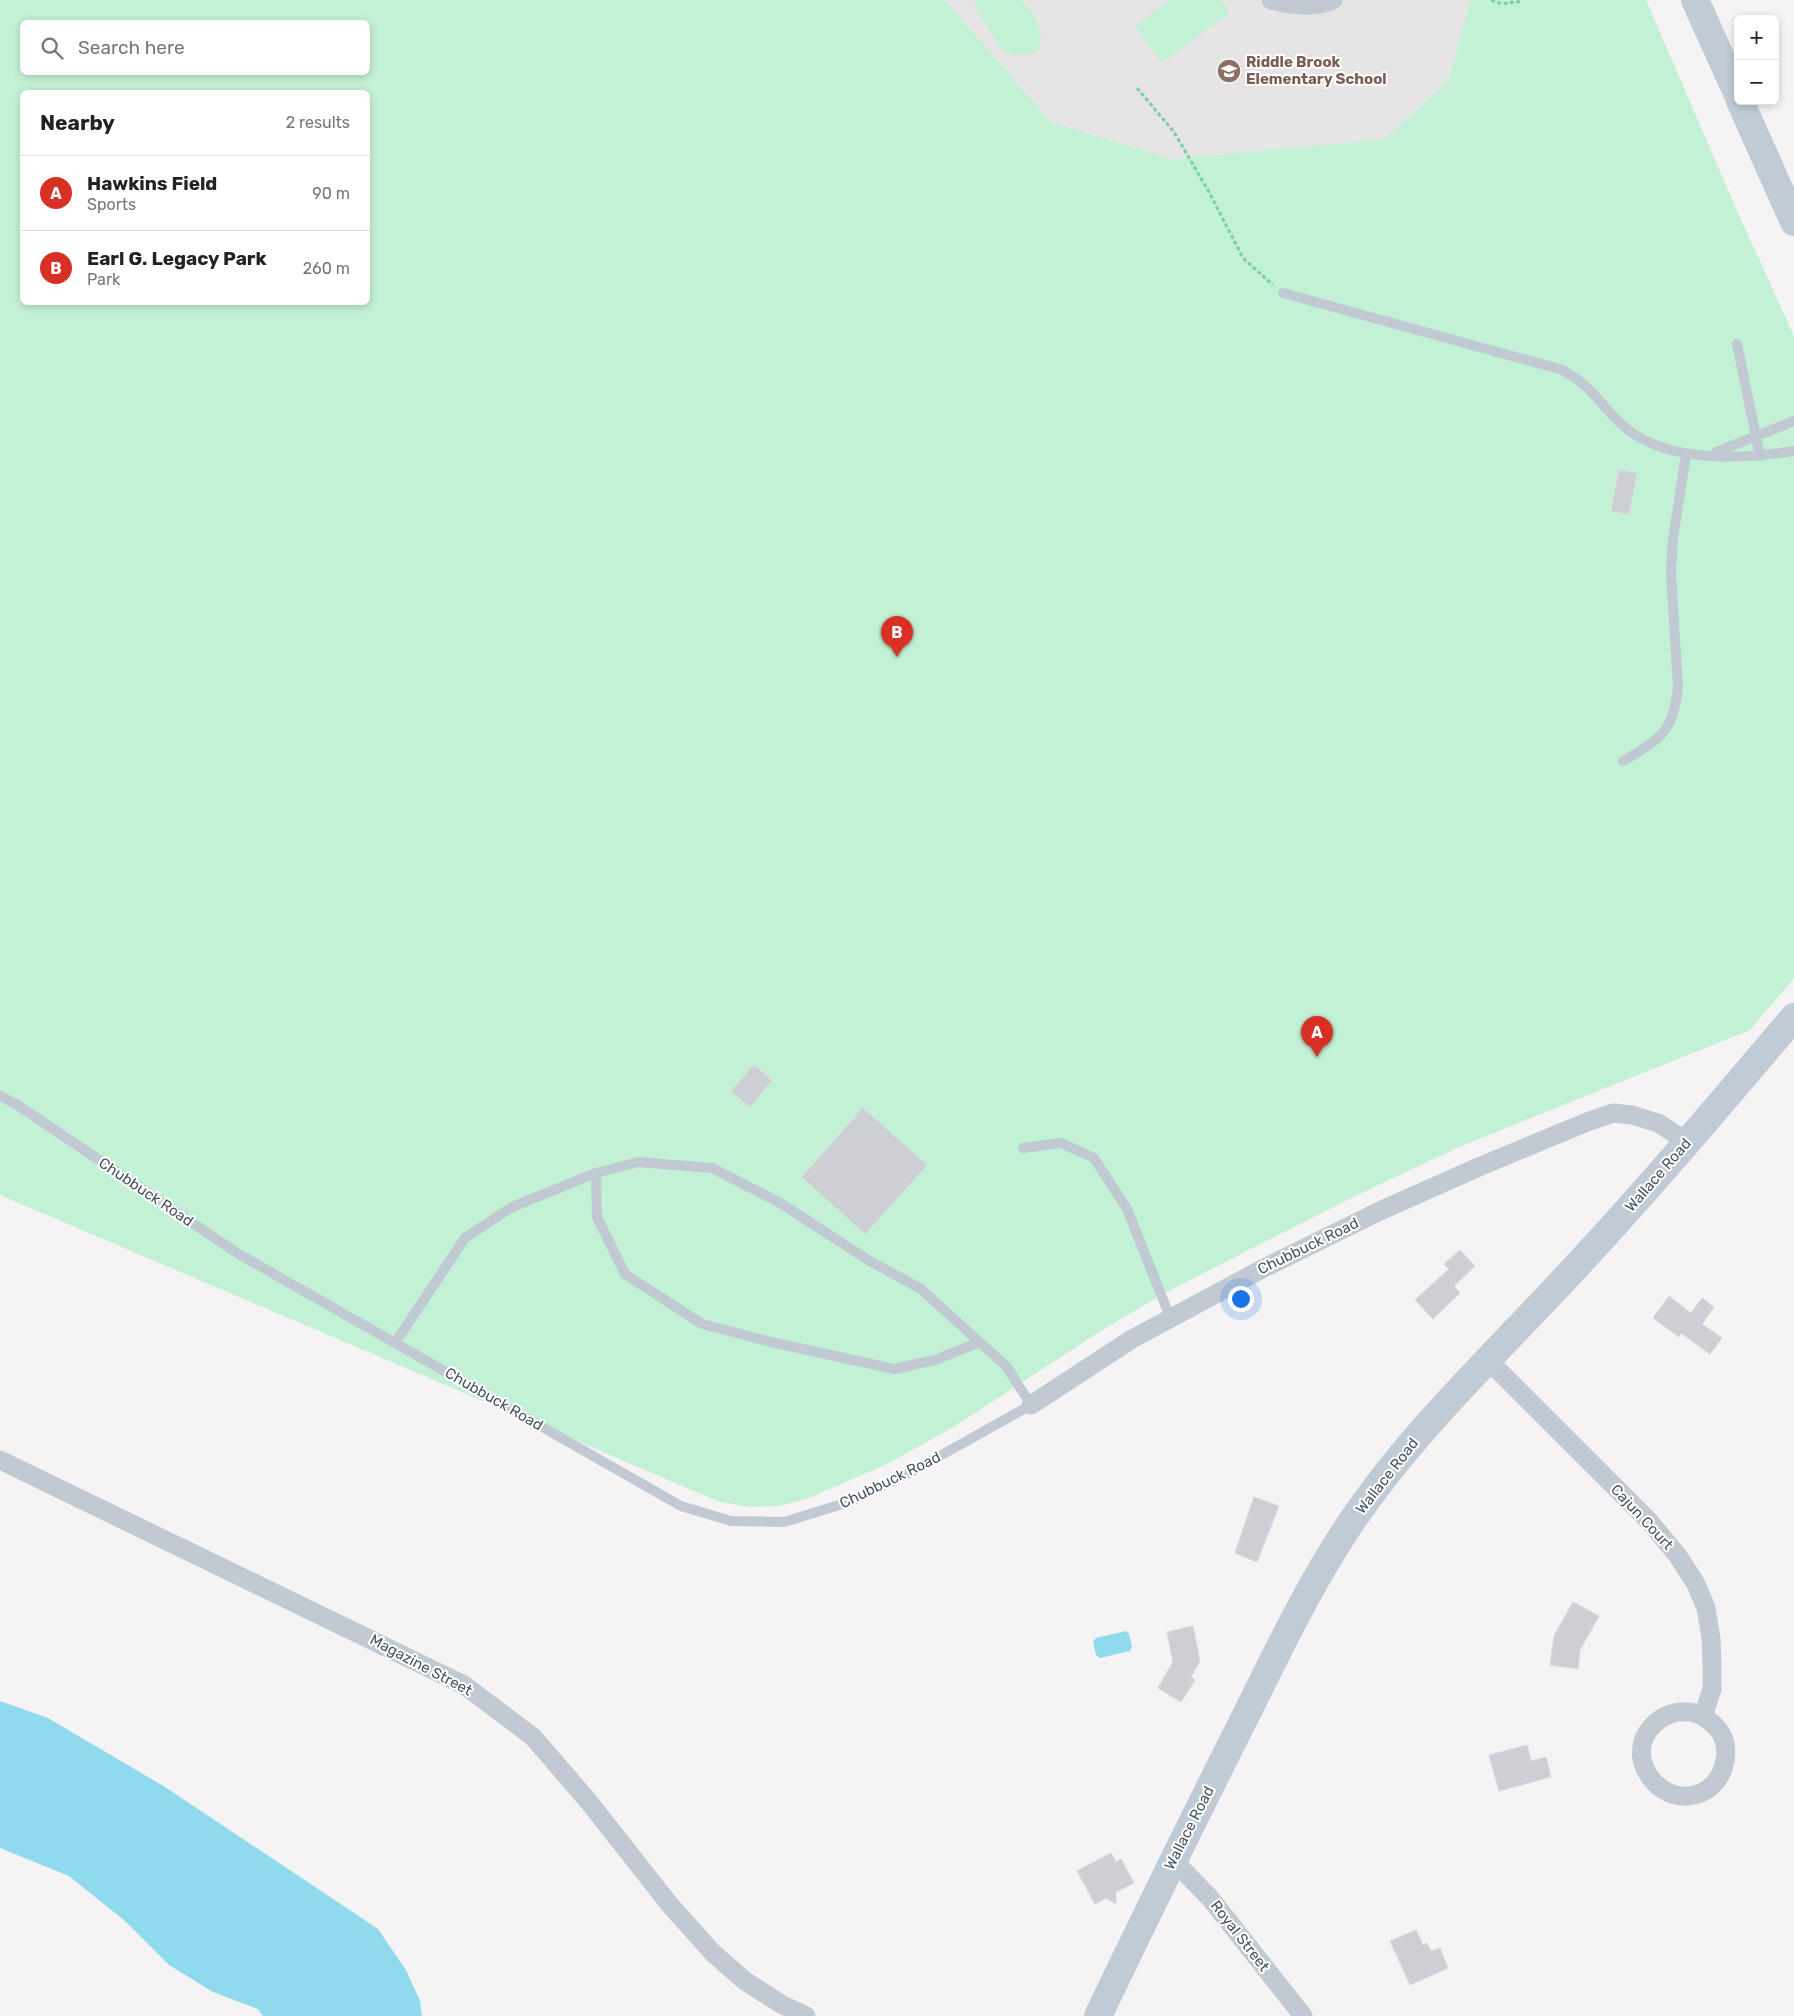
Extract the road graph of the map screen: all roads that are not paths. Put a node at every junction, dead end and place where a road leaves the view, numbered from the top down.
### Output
1 (1270, 0) edge
2 (1333, 0) edge
3 (1695, 0) edge
4 (1734, 86) edge
5 (1742, 105) edge
6 (1794, 222) edge
7 (1283, 293) road end
8 (1737, 344) dead end
9 (1794, 421) edge
10 (1757, 437) junction
11 (1794, 451) edge
12 (1686, 454) junction
13 (1710, 455) junction
14 (1760, 456) junction
15 (1623, 761) dead end
16 (1794, 1017) edge
17 (0, 1096) edge
18 (1688, 1142) junction
19 (1023, 1148) dead end
20 (596, 1173) junction
21 (1170, 1317) junction
22 (980, 1342) junction
23 (395, 1343) junction
24 (1488, 1359) junction
25 (1031, 1405) junction
26 (0, 1460) edge
27 (1704, 1716) junction
28 (1173, 1860) junction
29 (806, 2016) edge
30 (1098, 2016) edge
31 (1303, 2016) edge

1 - 2 street
3 - 4 street
5 - 6 street
7 - 12 lane
8 - 10 lane
9 - 10 lane
10 - 13 lane
10 - 14 lane
11 - 14 lane
12 - 13 lane
12 - 15 lane
13 - 14 lane
16 - 18 street, Wallace Road
17 - 23 lane, Chubbuck Road
18 - 21 street, Chubbuck Road
18 - 24 street, Wallace Road
19 - 21 lane
20 - 22 lane
20 - 22 lane
20 - 23 lane
21 - 25 street, Chubbuck Road
22 - 25 lane
23 - 25 lane, Chubbuck Road
24 - 27 street, Cajun Court
24 - 28 street, Wallace Road
26 - 29 street, Magazine Street
27 - 27 street
28 - 30 street, Wallace Road
28 - 31 street, Royal Street

